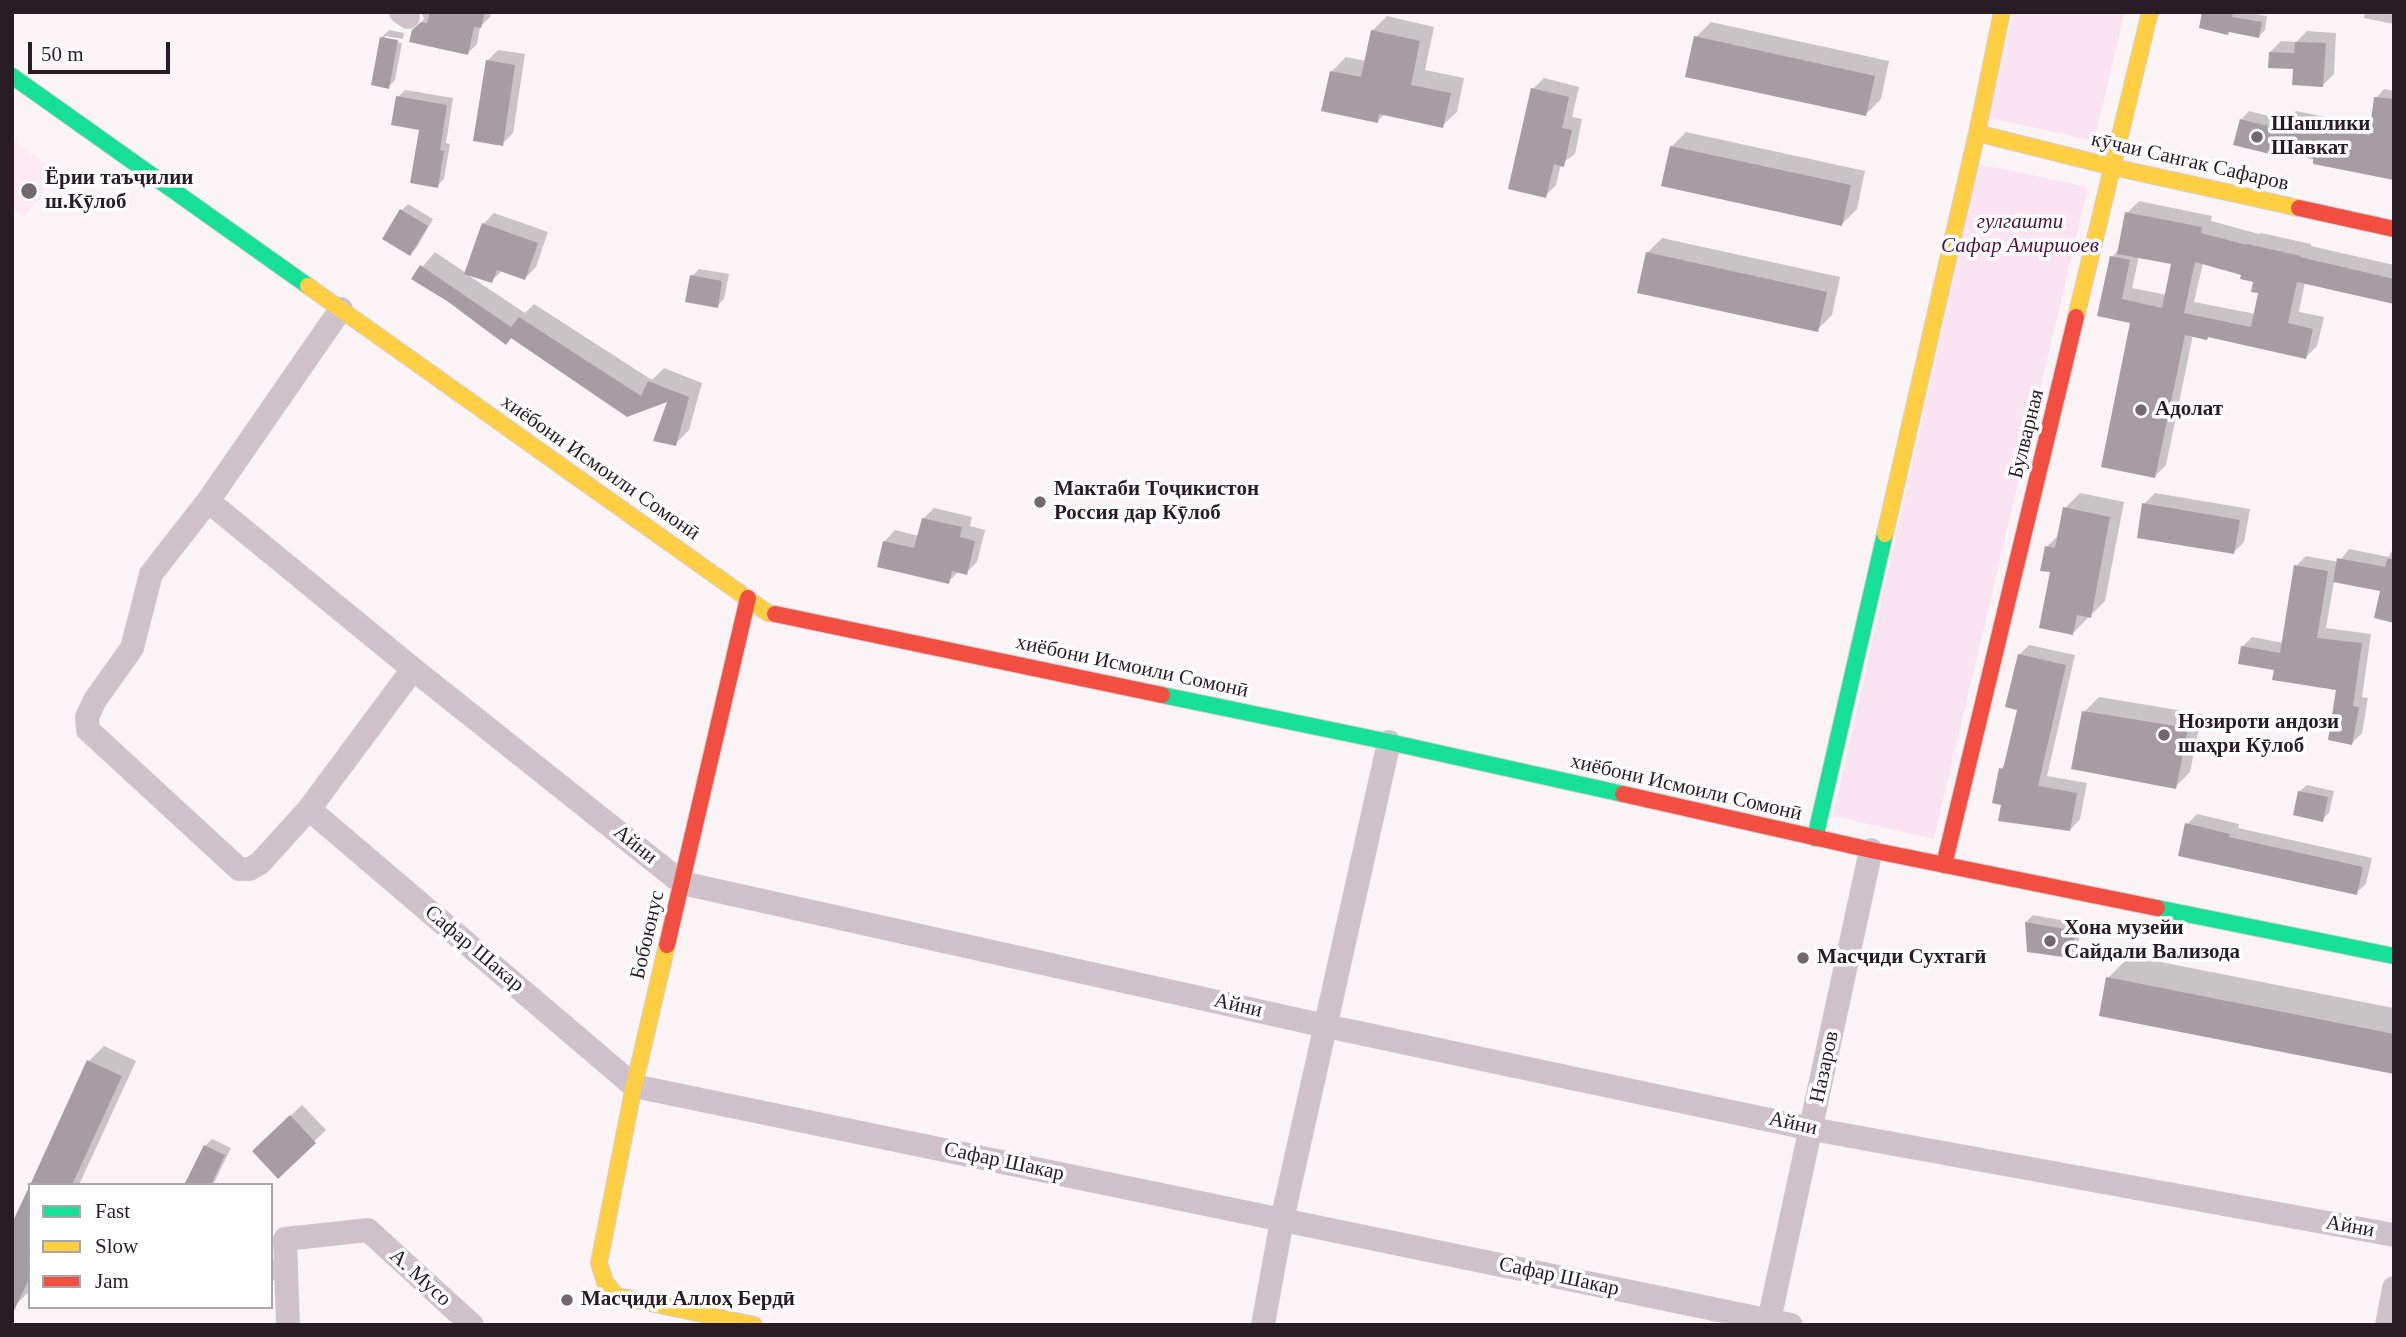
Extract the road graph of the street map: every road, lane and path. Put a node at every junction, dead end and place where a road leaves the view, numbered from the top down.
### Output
1 (2002, 12) edge
2 (2150, 12) edge
3 (12, 76) edge
4 (1977, 133) junction
5 (2113, 167) junction
6 (2394, 229) edge
7 (341, 309) junction
8 (208, 501) junction
9 (748, 598) junction
10 (413, 669) junction
11 (1389, 742) junction
12 (309, 809) junction
13 (1815, 838) junction
14 (1871, 850) junction
15 (1944, 865) junction
16 (682, 883) junction
17 (2394, 956) edge
18 (1326, 1026) junction
19 (634, 1086) junction
20 (1812, 1129) junction
21 (1282, 1220) junction
22 (2394, 1236) edge
23 (2394, 1288) edge
24 (1776, 1323) edge
25 (288, 1325) edge
26 (472, 1325) edge
27 (754, 1325) edge
28 (1263, 1325) edge
29 (2387, 1325) edge

1 - 4 street
2 - 5 street, Булварная
3 - 7 street, хиёбони Исмоили Сомонӣ
4 - 5 street, кӯчаи Сангак Сафаров
4 - 13 street
5 - 6 street, кӯчаи Сангак Сафаров
5 - 15 street, Булварная
7 - 8 street
7 - 9 street, хиёбони Исмоили Сомонӣ
8 - 10 street, Айни
8 - 12 street
9 - 11 street, хиёбони Исмоили Сомонӣ
9 - 16 street, Бобоюнус
10 - 12 street
10 - 16 street, Айни
11 - 13 street, хиёбони Исмоили Сомонӣ
11 - 18 street
12 - 19 street, Сафар Шакар
13 - 14 street, хиёбони Исмоили Сомонӣ
14 - 15 street, хиёбони Исмоили Сомонӣ
14 - 20 street, Назаров
15 - 17 street, хиёбони Исмоили Сомонӣ
16 - 18 street, Айни
16 - 19 street, Бобоюнус
18 - 20 street, Айни
18 - 21 street
19 - 21 street, Сафар Шакар
19 - 27 street, Бобоюнус
20 - 22 street, Айни
20 - 24 street, Назаров
21 - 24 street, Сафар Шакар
21 - 28 street
23 - 29 street
25 - 26 street, А. Мусо

